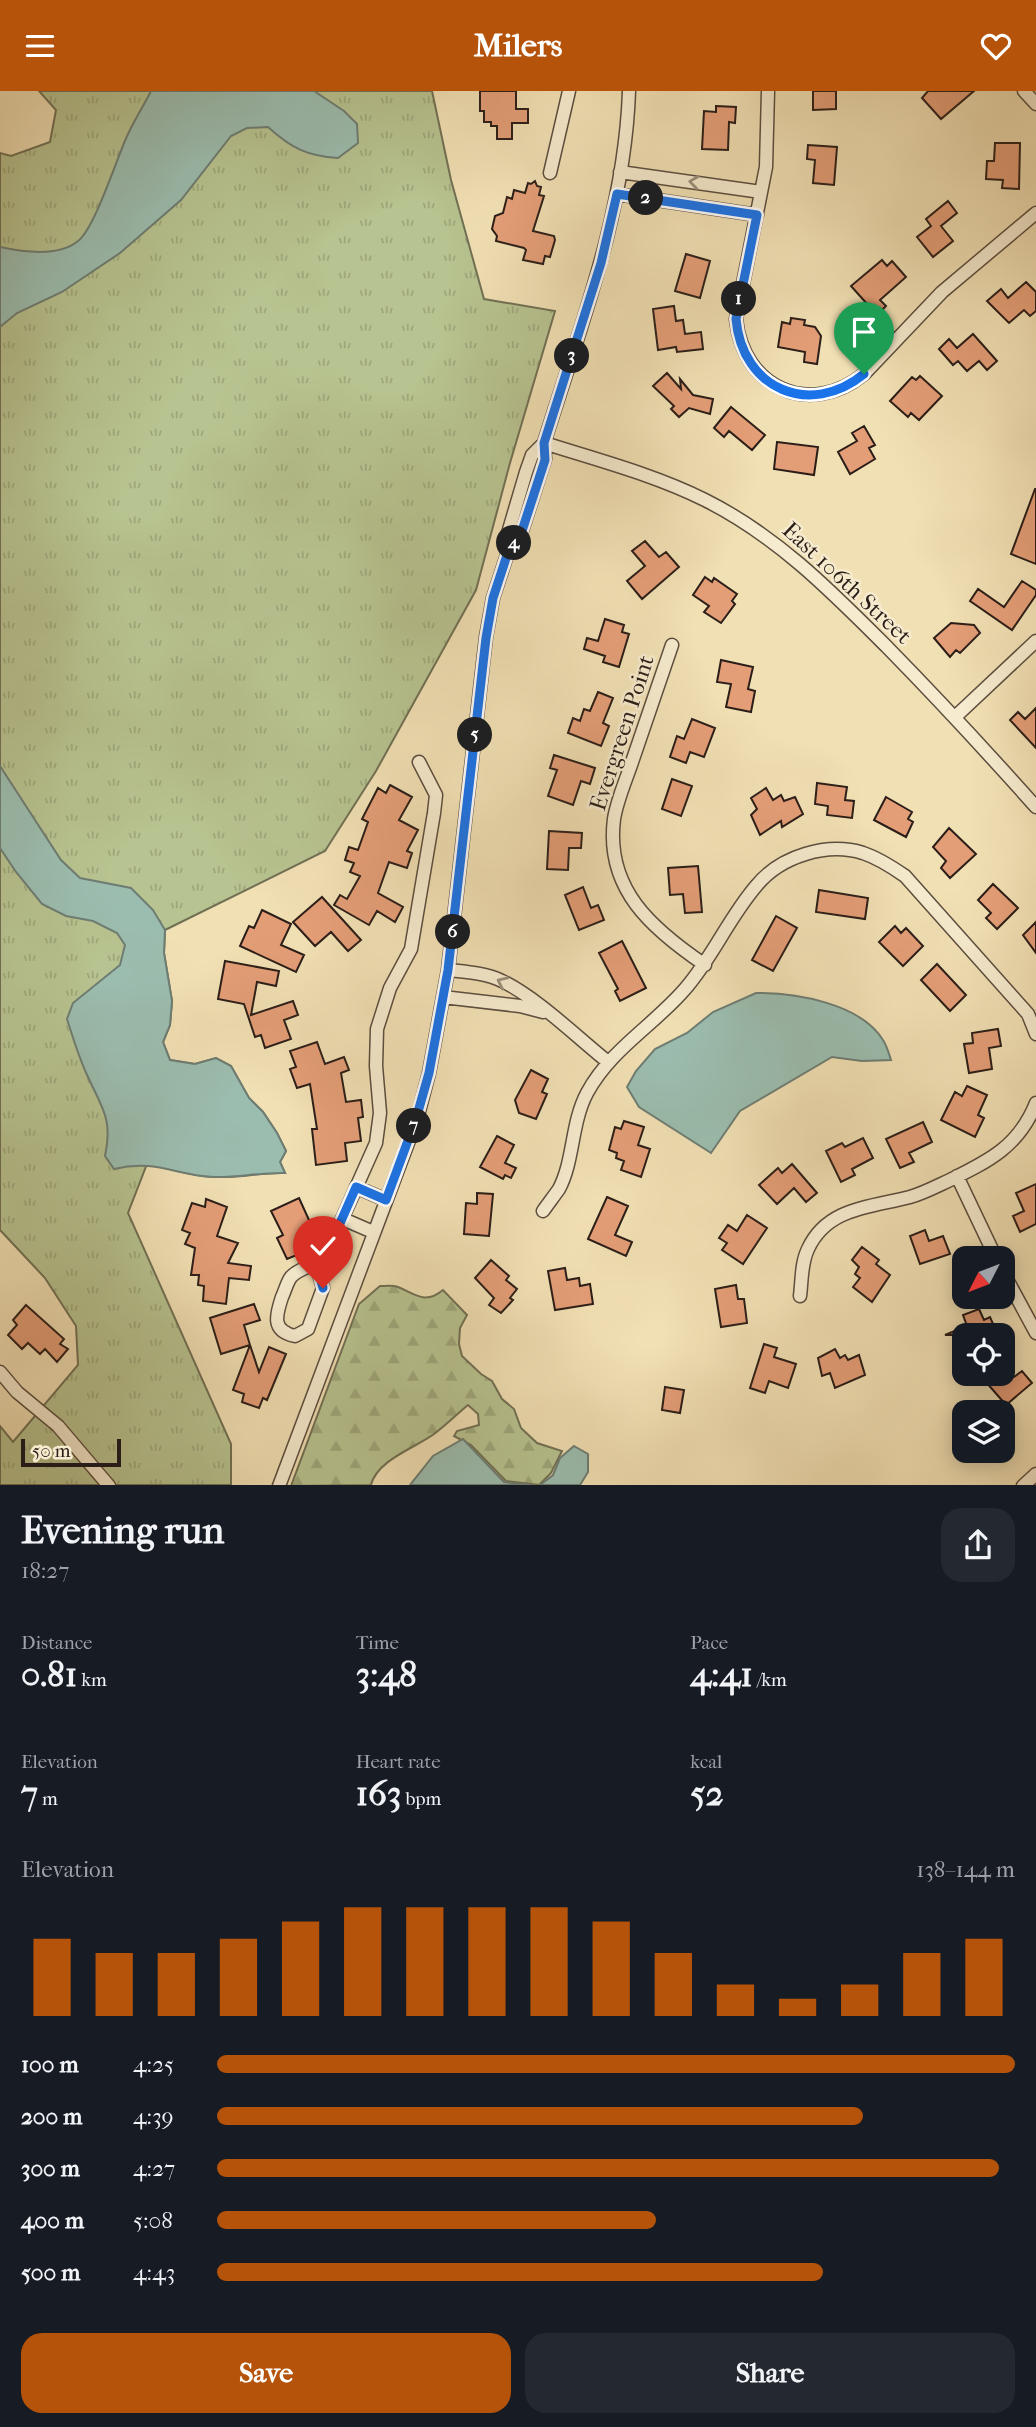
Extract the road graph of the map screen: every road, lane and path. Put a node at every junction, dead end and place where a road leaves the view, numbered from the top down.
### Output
1 (569, 91) edge
2 (629, 91) edge
3 (768, 91) edge
4 (1024, 91) edge
5 (1036, 104) edge
6 (620, 172) junction
7 (550, 173) dead end
8 (761, 192) junction
9 (617, 194) junction
10 (1036, 213) edge
11 (757, 215) junction
12 (544, 443) junction
13 (1036, 641) edge
14 (672, 645) dead end
15 (956, 717) junction
16 (419, 762) dead end
17 (1036, 807) edge
18 (705, 965) junction
19 (448, 970) junction
20 (443, 997) junction
21 (547, 1013) junction
22 (1036, 1034) edge
23 (608, 1062) junction
24 (1036, 1103) edge
25 (957, 1176) junction
26 (356, 1187) junction
27 (386, 1200) junction
28 (543, 1211) dead end
29 (343, 1219) junction
30 (373, 1232) junction
31 (990, 1246) edge
32 (316, 1263) junction
33 (1015, 1294) edge
34 (800, 1296) dead end
35 (1036, 1332) edge
36 (0, 1372) edge
37 (108, 1485) edge
38 (279, 1485) edge

1 - 7 street
2 - 6 street
3 - 8 street
4 - 5 street
8 -> 6 street
6 - 9 street
8 - 11 street
9 - 11 street
9 - 12 street
10 - 11 street
12 - 15 street, East 106th Street
12 - 19 street
13 - 15 street
14 - 18 street, Evergreen Point
15 - 17 street, East 106th Street
16 - 26 street
18 - 22 street
18 - 23 street
19 - 20 street
21 -> 19 street
20 - 21 street
20 - 27 street
21 - 23 street
23 - 28 street
24 - 25 street
25 - 31 street
25 - 34 street
26 - 27 street
26 - 29 street
27 - 30 street
29 - 30 street
29 - 32 street
30 - 38 street
32 - 32 street
33 - 35 street
36 - 37 street

